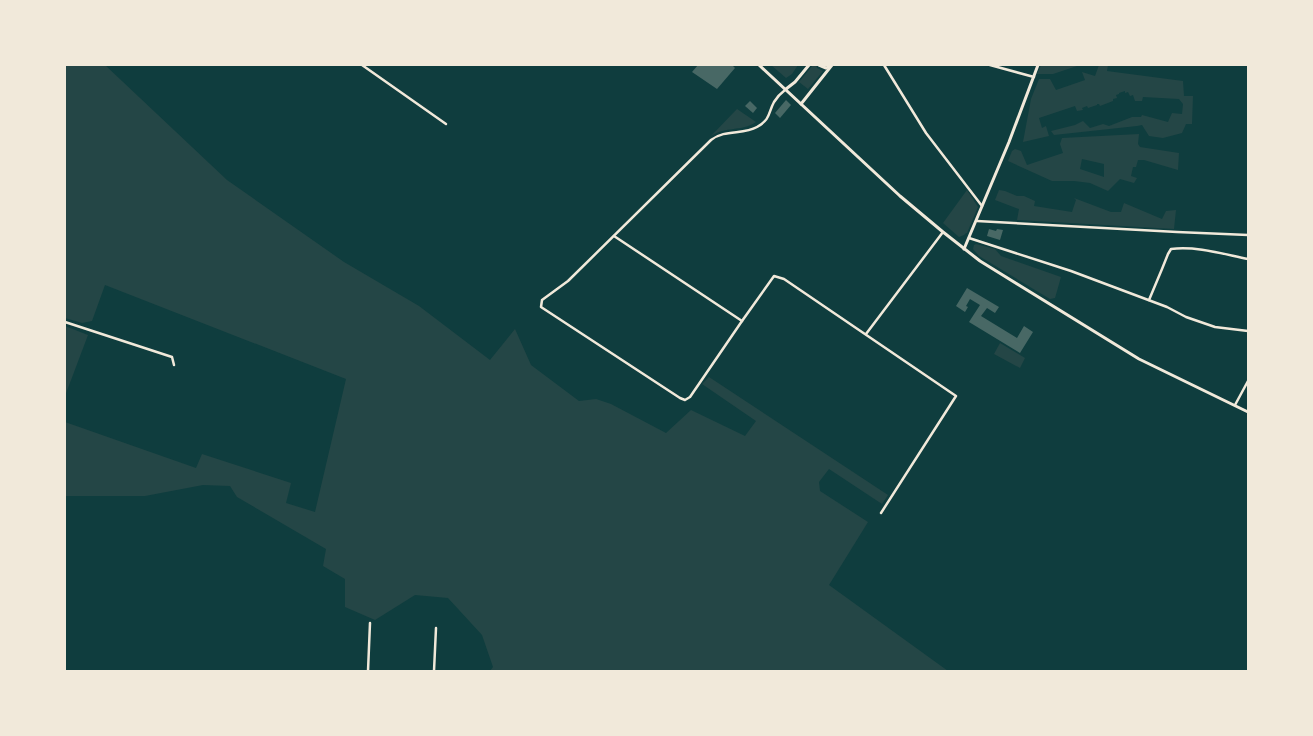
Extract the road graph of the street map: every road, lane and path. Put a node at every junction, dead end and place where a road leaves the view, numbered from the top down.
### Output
1 (362, 65) edge
2 (759, 65) edge
3 (808, 65) edge
4 (819, 65) edge
5 (884, 65) edge
6 (990, 65) edge
7 (1038, 65) edge
8 (832, 66) edge
9 (1034, 77) junction
10 (786, 89) junction
11 (801, 104) junction
12 (446, 124) dead end
13 (982, 206) junction
14 (976, 221) junction
15 (943, 232) junction
16 (1248, 235) edge
17 (614, 236) junction
18 (969, 238) junction
19 (964, 249) junction
20 (1248, 259) edge
21 (1149, 300) junction
22 (742, 321) junction
23 (65, 322) edge
24 (1248, 331) edge
25 (866, 334) junction
26 (174, 365) dead end
27 (1248, 381) edge
28 (1235, 405) junction
29 (1248, 412) edge
30 (881, 514) dead end
31 (370, 623) dead end
32 (436, 628) dead end
33 (368, 671) edge
34 (434, 671) edge

1 - 12 street
2 - 10 main road
3 - 10 main road
4 - 8 main road
5 - 13 street
6 - 9 street
7 - 9 main road
8 - 11 main road
9 - 13 main road
10 - 11 main road
10 - 17 street
11 - 15 main road
13 - 14 main road
14 - 16 street
14 - 18 main road
15 - 19 main road
15 - 25 street
17 - 22 street
17 - 22 street
18 - 19 main road
18 - 21 street
19 - 28 main road
20 - 21 street
21 - 24 street
22 - 25 street
23 - 26 street
25 - 30 street
27 - 28 street
28 - 29 main road
31 - 33 street
32 - 34 street

